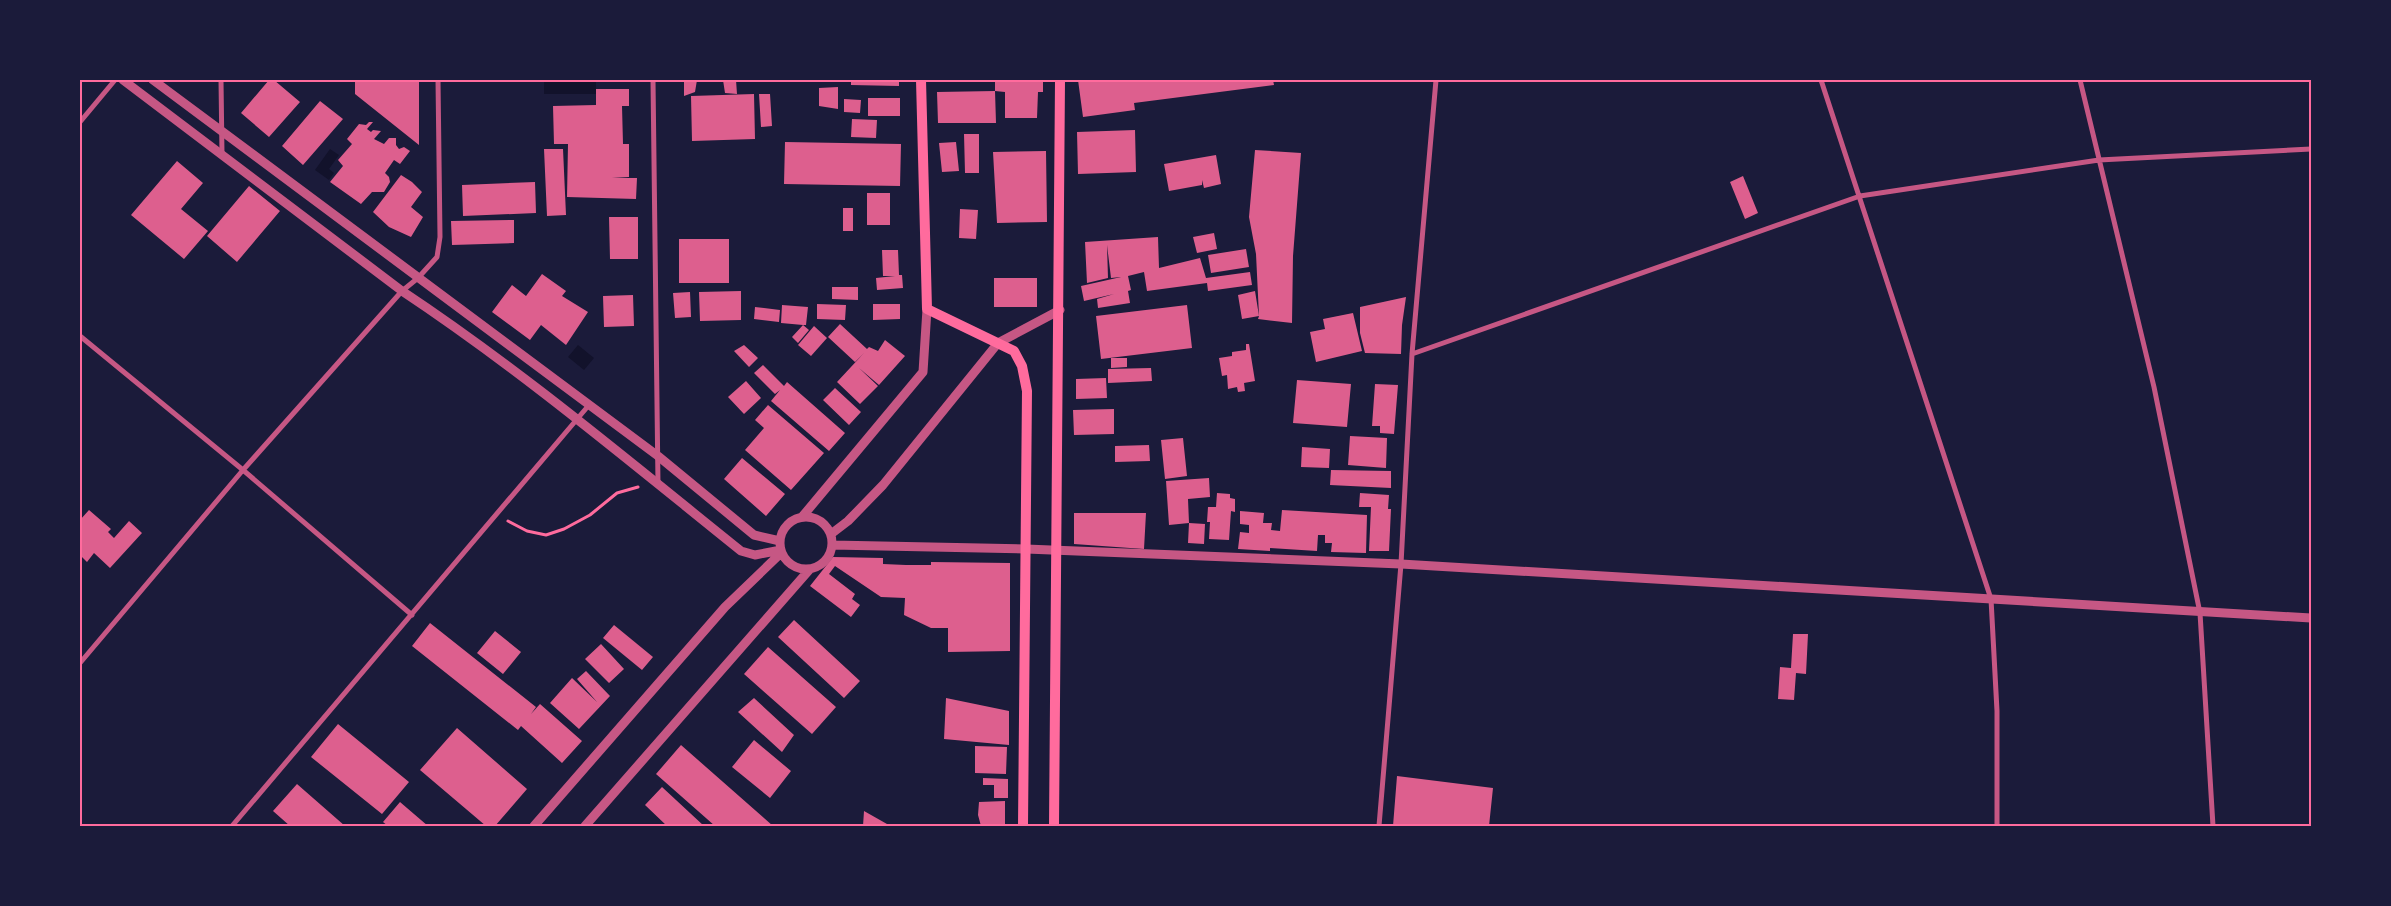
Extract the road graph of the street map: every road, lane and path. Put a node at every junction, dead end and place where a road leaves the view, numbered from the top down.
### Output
1 (115, 80) edge
2 (123, 80) edge
3 (153, 80) edge
4 (221, 80) edge
5 (438, 80) edge
6 (652, 80) edge
7 (921, 80) edge
8 (1060, 80) edge
9 (1436, 80) edge
10 (1821, 80) edge
11 (2080, 80) edge
12 (80, 122) edge
13 (222, 131) junction
14 (2311, 149) edge
15 (222, 154) junction
16 (2099, 160) junction
17 (1860, 196) junction
18 (418, 278) junction
19 (402, 291) junction
20 (926, 309) junction
21 (1060, 310) junction
22 (80, 336) edge
23 (998, 343) junction
24 (1412, 354) junction
25 (589, 405) junction
26 (578, 419) junction
27 (658, 456) junction
28 (243, 470) junction
29 (658, 485) junction
30 (496, 515) junction
31 (802, 517) junction
32 (831, 534) junction
33 (832, 545) junction
34 (781, 548) junction
35 (1026, 549) junction
36 (1057, 550) junction
37 (1401, 564) junction
38 (810, 569) junction
39 (1991, 599) junction
40 (2200, 613) junction
41 (412, 615) junction
42 (2311, 618) edge
43 (80, 663) edge
44 (232, 826) edge
45 (534, 826) edge
46 (585, 826) edge
47 (1023, 826) edge
48 (1054, 826) edge
49 (1379, 826) edge
50 (1998, 826) edge
51 (2213, 826) edge

1 - 12 street
2 - 15 street
3 - 13 street
4 - 13 street
5 - 18 street
6 - 27 street
7 - 20 main road
8 - 21 main road
9 - 24 street
10 - 17 street
11 - 16 street
13 - 15 street
13 - 18 street
14 - 16 street
15 - 19 street
16 - 17 street
16 - 40 street
17 - 24 street
17 - 39 street
18 - 19 street
18 - 25 street
19 - 26 street
19 - 28 street
20 - 23 main road
20 - 31 street
21 - 23 street
21 - 36 main road
22 - 28 street
23 - 32 street
23 - 35 main road
24 - 37 street
25 - 26 street
25 - 27 street
26 - 29 street
26 - 30 street
27 - 29 street
27 - 34 street
28 - 41 street
28 - 43 street
29 - 30 path
29 - 34 street
30 - 41 street
31 - 32 street
31 - 34 street
32 - 33 street
33 - 35 street
33 - 38 street
34 - 38 street
34 - 45 street
35 - 36 street
35 - 47 main road
36 - 37 street
36 - 48 main road
37 - 39 street
37 - 49 street
38 - 46 street
39 - 40 street
39 - 50 street
40 - 42 street
40 - 51 street
41 - 44 street

